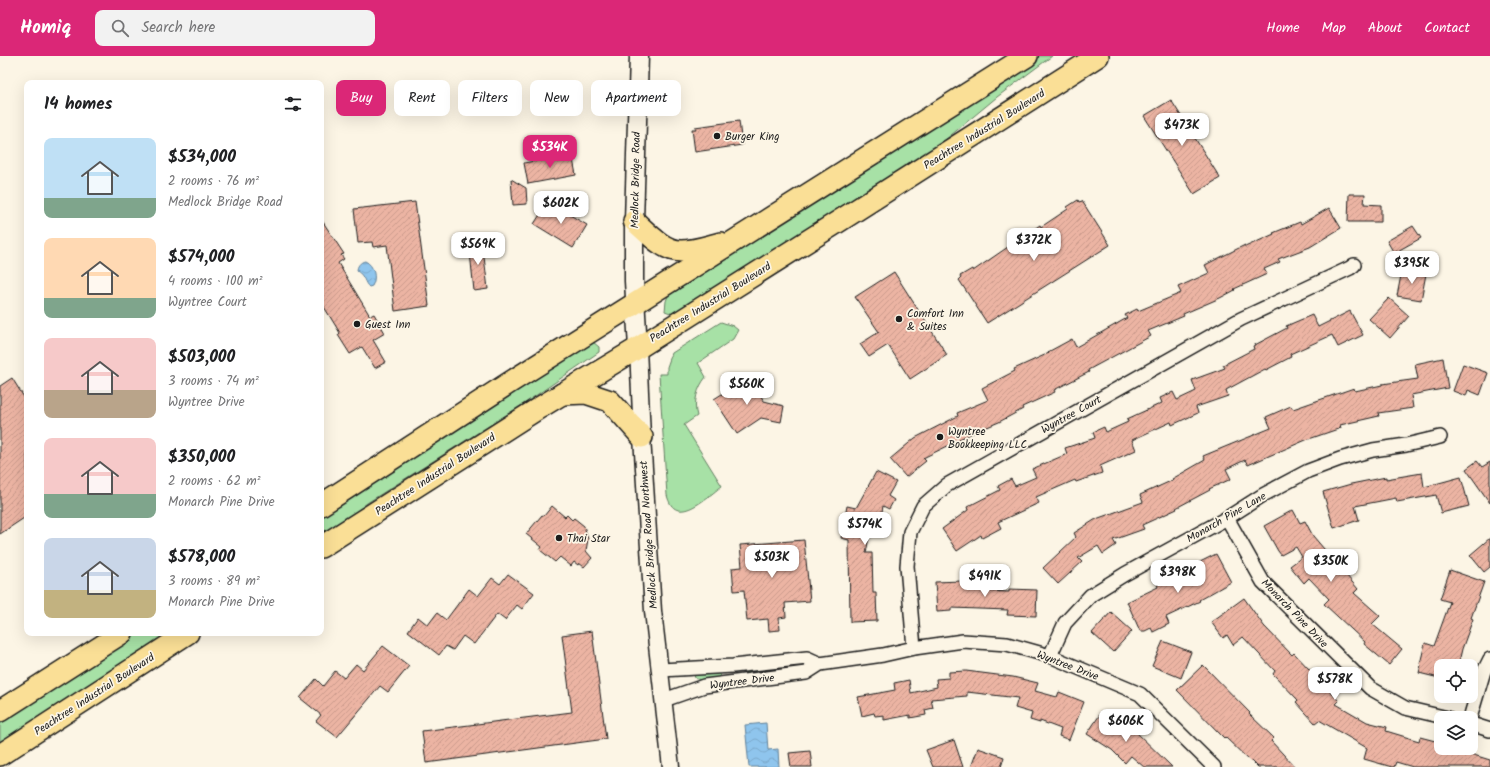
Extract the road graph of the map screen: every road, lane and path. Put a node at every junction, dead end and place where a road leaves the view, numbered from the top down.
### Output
1 (639, 56) edge
2 (1027, 56) edge
3 (1098, 56) edge
4 (634, 221) junction
5 (739, 238) junction
6 (1354, 265) dead end
7 (636, 303) junction
8 (638, 348) junction
9 (562, 394) junction
10 (642, 437) junction
11 (1440, 437) dead end
12 (324, 502) edge
13 (1227, 518) junction
14 (324, 545) edge
15 (117, 636) edge
16 (183, 636) edge
17 (914, 648) junction
18 (1050, 656) junction
19 (1490, 659) edge
20 (820, 664) junction
21 (661, 670) junction
22 (664, 700) junction
23 (0, 711) edge
24 (1472, 711) edge
25 (1434, 715) edge
26 (1478, 726) edge
27 (1490, 730) edge
28 (0, 755) edge
29 (671, 767) edge
30 (1214, 767) edge

1 - 4 main road, Medlock Bridge Road
2 - 5 highway
3 - 8 highway, Peachtree Industrial Boulevard
4 - 5 highway
4 - 7 main road, Medlock Bridge Road
5 - 7 highway
6 - 17 street, Wyntree Court
7 - 8 main road, Medlock Bridge Road Northwest
7 - 12 highway
8 - 9 highway, Peachtree Industrial Boulevard
8 - 10 street, Medlock Bridge Road Northwest
9 - 10 highway
9 - 14 highway, Peachtree Industrial Boulevard
10 - 21 street, Medlock Bridge Road Northwest
11 - 13 street, Monarch Pine Lane
13 - 18 street, Monarch Pine Lane
13 - 25 street, Monarch Pine Drive
15 - 23 highway
16 - 28 highway, Peachtree Industrial Boulevard
17 - 18 street, Wyntree Drive
17 - 20 street, Wyntree Drive
18 - 30 street, Wyntree Drive
19 - 24 street
20 - 21 street, Wyntree Drive
20 - 22 street, Wyntree Drive
21 - 22 street, Medlock Bridge Road Northwest
22 - 29 street, Medlock Bridge Road Northwest
26 - 27 street

